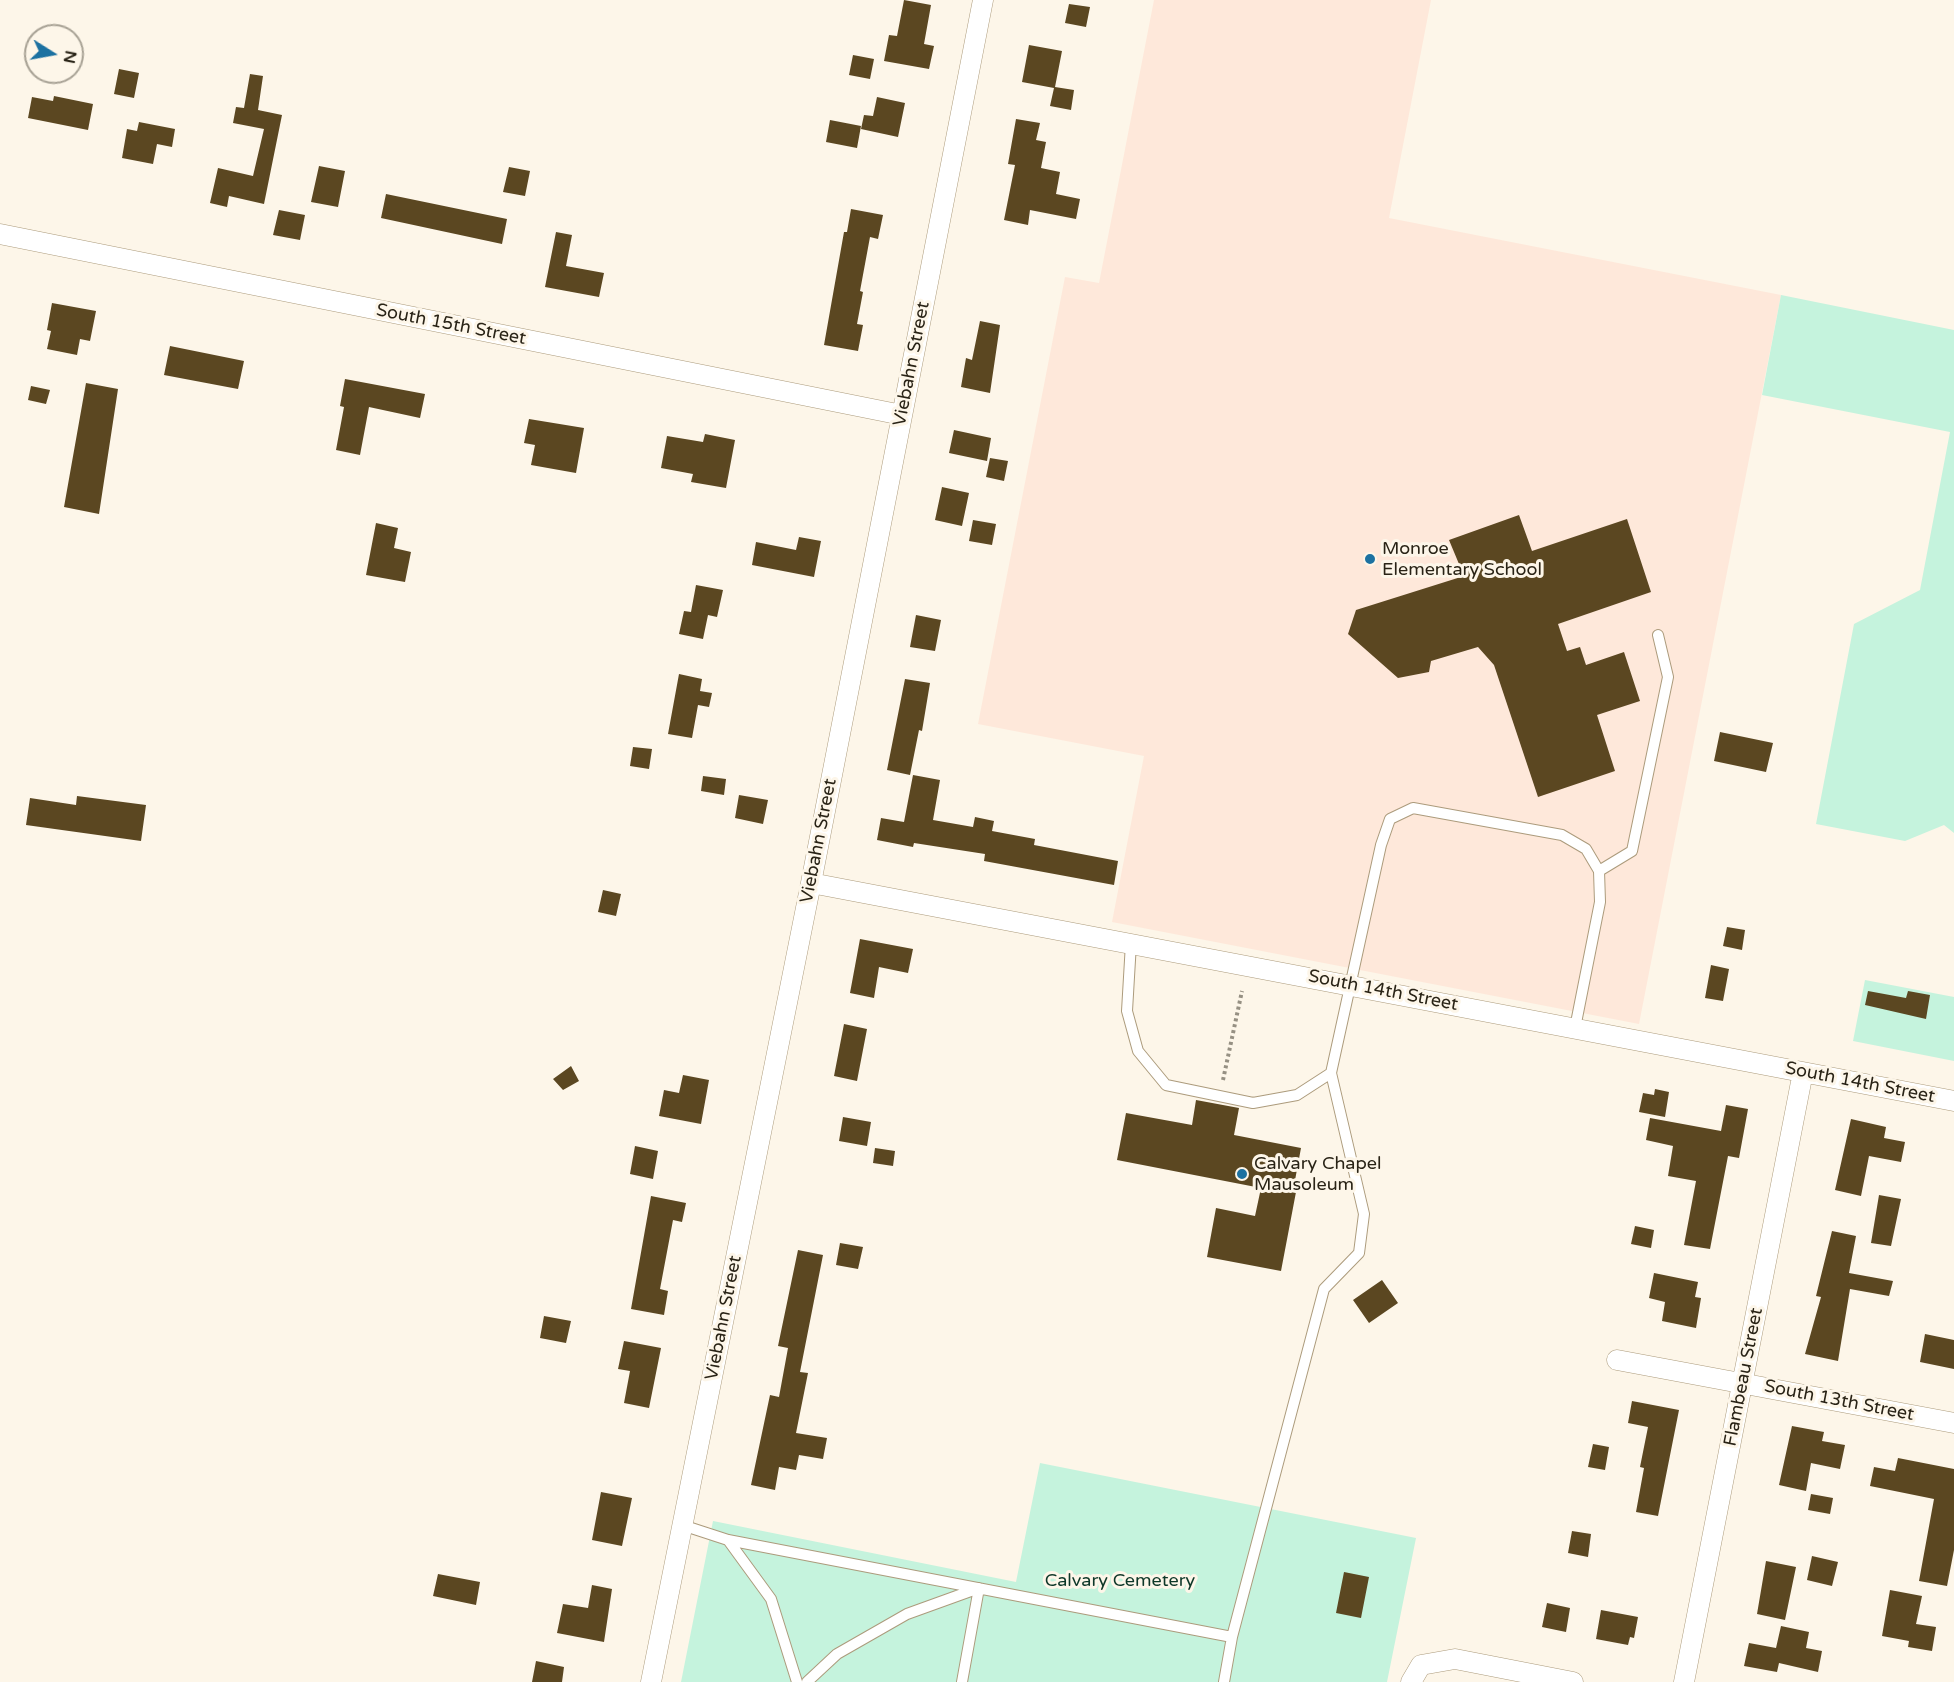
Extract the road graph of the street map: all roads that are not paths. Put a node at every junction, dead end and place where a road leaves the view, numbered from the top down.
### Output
1 (983, 0) edge
2 (0, 234) edge
3 (902, 416) junction
4 (1658, 635) dead end
5 (1599, 871) junction
6 (811, 883) junction
7 (1131, 944) junction
8 (1352, 985) junction
9 (1575, 1028) junction
10 (1803, 1072) junction
11 (1332, 1073) junction
12 (1954, 1101) edge
13 (1617, 1360) dead end
14 (1743, 1383) junction
15 (1954, 1423) edge
16 (682, 1525) junction
17 (728, 1540) junction
18 (979, 1588) junction
19 (1232, 1637) junction
20 (651, 1682) edge
21 (797, 1682) edge
22 (807, 1682) edge
23 (962, 1682) edge
24 (1224, 1682) edge
25 (1411, 1682) edge
26 (1573, 1682) edge
27 (1684, 1682) edge

1 - 3 street, Viebahn Street
2 - 3 street, South 15th Street
3 - 6 street, Viebahn Street
4 - 5 lane
5 - 8 lane
5 - 9 lane
6 - 7 street, South 14th Street
6 - 16 street, Viebahn Street
7 - 8 street, South 14th Street
7 - 11 lane
8 - 9 street, South 14th Street
8 - 11 lane
9 - 10 street, South 14th Street
10 - 12 street, South 14th Street
10 - 14 street, Flambeau Street
11 - 19 lane
13 - 14 street, South 13th Street
14 - 15 street, South 13th Street
14 - 27 street, Flambeau Street
16 - 17 lane
16 - 20 street, Viebahn Street
17 - 18 lane
17 - 21 lane
18 - 19 lane
18 - 22 lane
18 - 23 lane
19 - 24 lane
25 - 26 street

